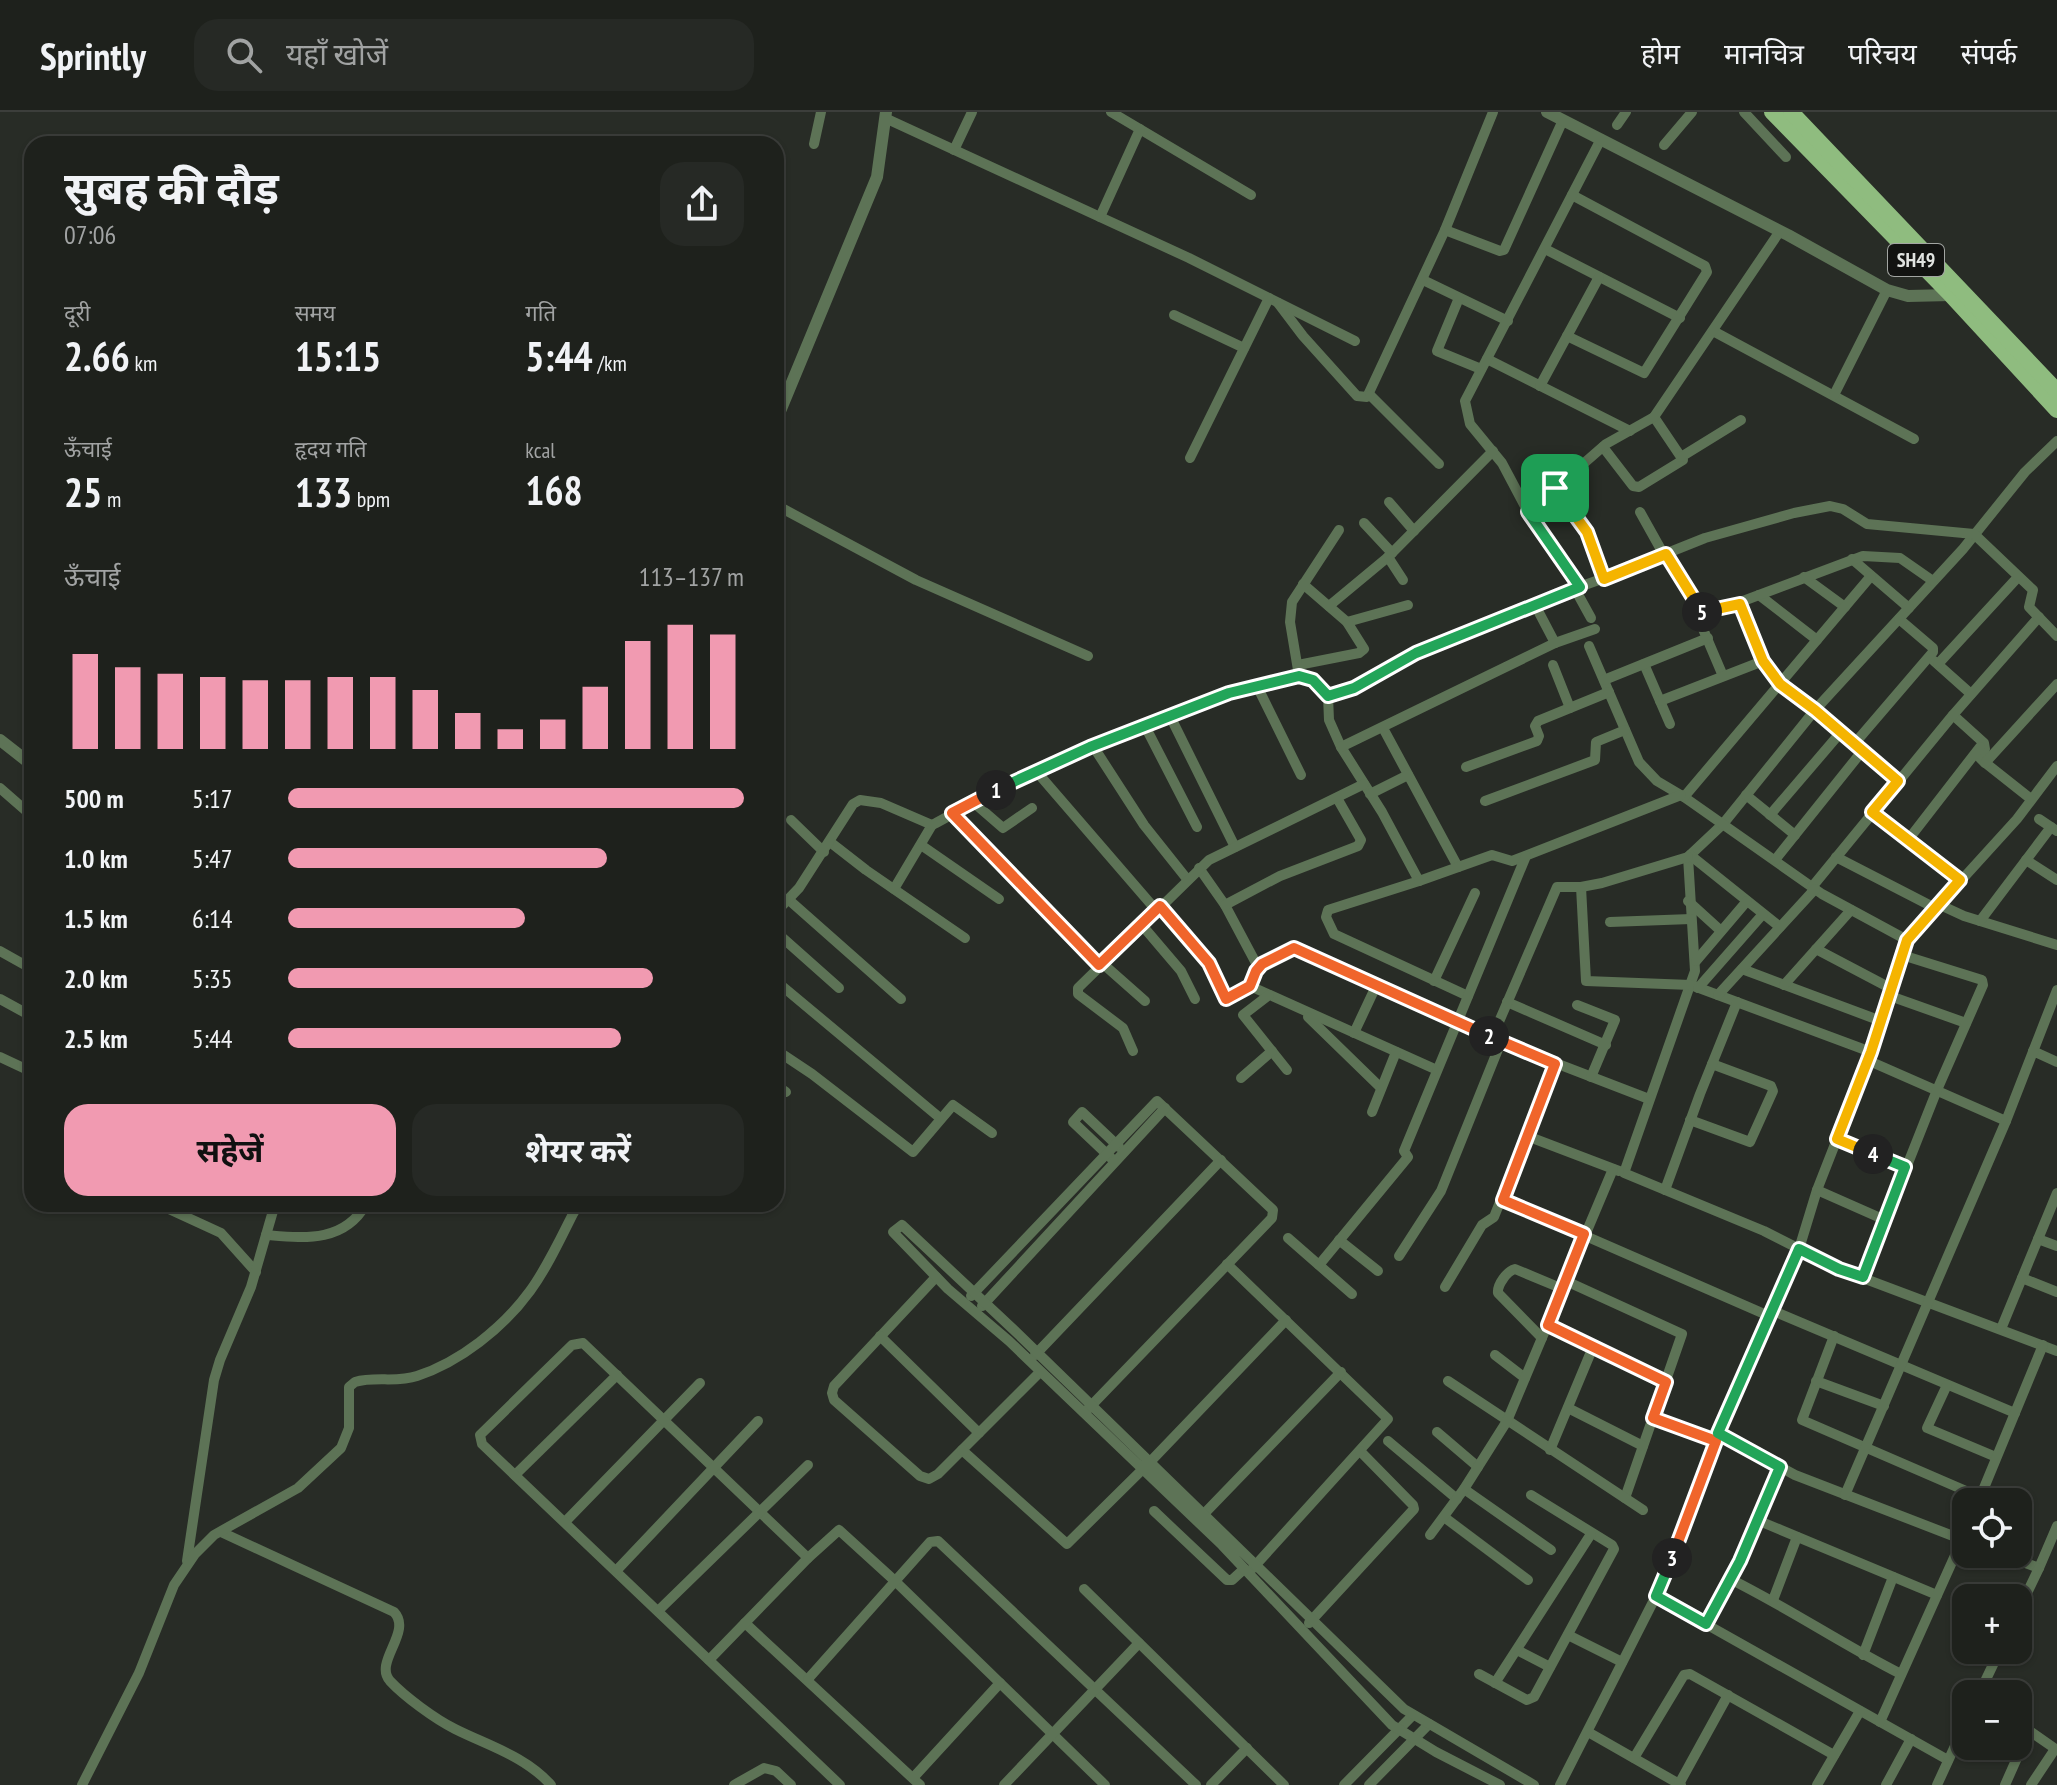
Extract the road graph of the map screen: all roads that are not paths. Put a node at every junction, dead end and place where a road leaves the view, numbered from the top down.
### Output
1 (821, 112) edge
2 (972, 112) edge
3 (1111, 112) edge
4 (1493, 112) edge
5 (1547, 112) edge
6 (1626, 112) edge
7 (1692, 112) edge
8 (1744, 112) edge
9 (1772, 112) edge
10 (1791, 112) edge
11 (885, 115) edge
12 (1756, 116) edge
13 (1566, 118) edge
14 (1617, 125) dead end
15 (1140, 129) junction
16 (1601, 139) junction
17 (814, 144) dead end
18 (1664, 145) dead end
19 (954, 150) junction
20 (1786, 157) dead end
21 (1251, 195) dead end
22 (1572, 195) junction
23 (1100, 217) junction
24 (1445, 230) junction
25 (1780, 231) junction
26 (1545, 249) junction
27 (1599, 277) junction
28 (1423, 280) junction
29 (1887, 290) junction
30 (1951, 295) junction
31 (1459, 298) junction
32 (1273, 300) junction
33 (1174, 315) dead end
34 (1680, 318) junction
35 (1508, 321) junction
36 (1713, 331) junction
37 (1567, 336) junction
38 (1355, 341) dead end
39 (1244, 348) junction
40 (1487, 359) junction
41 (1481, 369) junction
42 (1540, 386) junction
43 (2057, 391) edge
44 (1370, 395) junction
45 (1834, 395) junction
46 (784, 402) edge
47 (2057, 410) edge
48 (1654, 417) junction
49 (1741, 420) dead end
50 (1630, 431) junction
51 (1914, 439) dead end
52 (2057, 441) edge
53 (1603, 447) junction
54 (1493, 451) junction
55 (1681, 457) junction
56 (1190, 458) dead end
57 (1439, 464) dead end
58 (1555, 488) junction
59 (1389, 502) dead end
60 (784, 509) edge
61 (1528, 512) junction
62 (1640, 512) dead end
63 (1364, 523) dead end
64 (1339, 530) dead end
65 (1414, 531) junction
66 (1974, 534) junction
67 (1665, 554) junction
68 (1390, 555) junction
69 (1852, 559) junction
70 (1871, 576) junction
71 (1804, 577) junction
72 (2018, 577) junction
73 (1604, 579) junction
74 (1403, 580) dead end
75 (1933, 581) junction
76 (1303, 584) junction
77 (1577, 588) junction
78 (1759, 595) junction
79 (1534, 603) junction
80 (1740, 604) junction
81 (1408, 605) dead end
82 (1329, 606) junction
83 (1845, 607) junction
84 (1909, 608) junction
85 (1701, 612) junction
86 (2039, 617) junction
87 (1591, 618) dead end
88 (1899, 619) junction
89 (1347, 622) junction
90 (1595, 629) dead end
91 (2057, 636) edge
92 (1708, 638) junction
93 (1817, 640) junction
94 (1555, 643) junction
95 (1589, 646) dead end
96 (1088, 656) dead end
97 (1763, 661) junction
98 (1934, 661) junction
99 (1644, 664) junction
100 (1553, 665) dead end
101 (1298, 670) junction
102 (1723, 676) junction
103 (1604, 680) junction
104 (1780, 684) junction
105 (2057, 684) edge
106 (1257, 686) junction
107 (1609, 692) junction
108 (1971, 694) junction
109 (1328, 696) junction
110 (1660, 701) junction
111 (1570, 708) junction
112 (1815, 710) junction
113 (1953, 715) junction
114 (1170, 716) junction
115 (1670, 724) dead end
116 (1145, 726) junction
117 (1383, 728) junction
118 (1625, 730) junction
119 (1841, 732) junction
120 (0, 740) edge
121 (1984, 743) junction
122 (1093, 746) junction
123 (1341, 747) junction
124 (1859, 747) junction
125 (24, 759) edge
126 (1985, 763) junction
127 (1466, 767) dead end
128 (2056, 768) edge
129 (1036, 771) junction
130 (1301, 775) dead end
131 (1408, 775) junction
132 (1898, 781) junction
133 (0, 788) edge
134 (1367, 789) junction
135 (1746, 795) junction
136 (1683, 796) junction
137 (1337, 798) junction
138 (2031, 799) junction
139 (1485, 801) dead end
140 (973, 802) junction
141 (1032, 808) dead end
142 (24, 809) edge
143 (1872, 812) junction
144 (952, 813) junction
145 (1770, 815) junction
146 (2039, 819) dead end
147 (791, 820) dead end
148 (1723, 824) junction
149 (932, 825) junction
150 (1197, 827) dead end
151 (2054, 829) edge
152 (1795, 835) junction
153 (1908, 840) junction
154 (921, 845) junction
155 (827, 847) junction
156 (1235, 847) junction
157 (1526, 856) junction
158 (1689, 856) junction
159 (1836, 857) junction
160 (1775, 860) junction
161 (2026, 860) junction
162 (1458, 867) junction
163 (1199, 868) junction
164 (1187, 879) junction
165 (1960, 880) junction
166 (2057, 880) edge
167 (1419, 881) junction
168 (1581, 887) junction
169 (1813, 888) junction
170 (894, 889) junction
171 (1475, 893) dead end
172 (999, 899) dead end
173 (789, 900) junction
174 (1688, 901) junction
175 (1747, 901) junction
176 (784, 905) edge
177 (1225, 905) junction
178 (1937, 906) junction
179 (1158, 908) junction
180 (1851, 910) junction
181 (1763, 914) junction
182 (1691, 919) junction
183 (1980, 921) junction
184 (1610, 922) dead end
185 (1141, 924) junction
186 (1780, 927) junction
187 (1721, 931) junction
188 (965, 938) dead end
189 (784, 939) edge
190 (1907, 940) junction
191 (2057, 945) edge
192 (1816, 949) junction
193 (0, 951) edge
194 (1902, 955) junction
195 (1696, 961) junction
196 (24, 964) edge
197 (1100, 964) junction
198 (1258, 967) junction
199 (1742, 969) junction
200 (1434, 981) junction
201 (1377, 984) junction
202 (1784, 985) junction
203 (1250, 986) junction
204 (1694, 987) junction
205 (784, 988) edge
206 (839, 988) dead end
207 (2057, 990) edge
208 (1891, 992) junction
209 (1269, 995) junction
210 (1718, 995) junction
211 (1468, 996) junction
212 (0, 999) edge
213 (901, 999) dead end
214 (1195, 999) dead end
215 (1145, 1001) dead end
216 (1507, 1002) junction
217 (1737, 1002) junction
218 (1577, 1005) dead end
219 (1301, 1011) junction
220 (24, 1012) edge
221 (1457, 1021) junction
222 (1881, 1021) junction
223 (1966, 1023) junction
224 (1354, 1033) junction
225 (1496, 1040) junction
226 (1606, 1045) junction
227 (1133, 1051) dead end
228 (1272, 1051) junction
229 (2033, 1051) junction
230 (1396, 1052) junction
231 (784, 1055) edge
232 (1869, 1056) junction
233 (0, 1057) edge
234 (2057, 1062) edge
235 (1555, 1064) junction
236 (1712, 1064) junction
237 (24, 1068) edge
238 (1287, 1070) dead end
239 (1437, 1070) junction
240 (1591, 1077) junction
241 (1241, 1078) dead end
242 (1381, 1088) junction
243 (1937, 1090) junction
244 (1649, 1099) junction
245 (1165, 1108) junction
246 (1372, 1112) dead end
247 (940, 1118) junction
248 (1690, 1120) junction
249 (2006, 1121) junction
250 (992, 1133) dead end
251 (1527, 1136) junction
252 (1837, 1139) junction
253 (1115, 1144) junction
254 (1125, 1152) junction
255 (1106, 1153) junction
256 (1221, 1160) junction
257 (1115, 1162) junction
258 (1905, 1167) junction
259 (1619, 1171) junction
260 (1665, 1190) junction
261 (1817, 1190) junction
262 (2057, 1193) edge
263 (1503, 1200) junction
264 (1052, 1211) junction
265 (175, 1212) edge
266 (273, 1212) edge
267 (360, 1212) edge
268 (574, 1212) edge
269 (1062, 1219) junction
270 (1885, 1220) junction
271 (1584, 1234) junction
272 (266, 1235) junction
273 (1288, 1238) dead end
274 (2038, 1239) junction
275 (1339, 1240) junction
276 (2057, 1246) edge
277 (1799, 1249) junction
278 (1399, 1256) dead end
279 (1227, 1264) junction
280 (1319, 1265) junction
281 (1378, 1271) dead end
282 (256, 1272) junction
283 (936, 1277) junction
284 (1863, 1277) junction
285 (2022, 1278) junction
286 (1565, 1285) junction
287 (1445, 1287) dead end
288 (2057, 1292) edge
289 (975, 1293) junction
290 (1352, 1294) dead end
291 (1930, 1302) junction
292 (964, 1303) junction
293 (985, 1303) junction
294 (975, 1312) junction
295 (1770, 1313) junction
296 (1286, 1320) junction
297 (1548, 1325) junction
298 (2001, 1329) junction
299 (880, 1336) junction
300 (1834, 1336) junction
301 (1542, 1338) junction
302 (2043, 1345) junction
303 (1593, 1347) junction
304 (2057, 1351) edge
305 (1037, 1352) junction
306 (1495, 1355) dead end
307 (1028, 1362) junction
308 (1901, 1365) junction
309 (1341, 1372) junction
310 (1039, 1373) junction
311 (617, 1375) junction
312 (1525, 1378) junction
313 (1448, 1381) dead end
314 (1816, 1381) junction
315 (1666, 1382) junction
316 (700, 1383) dead end
317 (1947, 1385) junction
318 (1884, 1406) junction
319 (1568, 1408) junction
320 (1088, 1410) junction
321 (2015, 1413) junction
322 (1653, 1418) junction
323 (665, 1419) junction
324 (758, 1421) dead end
325 (1507, 1421) junction
326 (1437, 1432) dead end
327 (979, 1433) junction
328 (1717, 1437) junction
329 (1388, 1441) dead end
330 (1643, 1446) junction
331 (1866, 1448) junction
332 (962, 1450) junction
333 (1550, 1450) junction
334 (1360, 1451) junction
335 (1996, 1457) junction
336 (808, 1465) dead end
337 (1147, 1466) junction
338 (715, 1467) junction
339 (1478, 1467) junction
340 (1780, 1467) junction
341 (515, 1475) junction
342 (1955, 1488) edge
343 (1983, 1488) edge
344 (1464, 1489) junction
345 (1531, 1495) dead end
346 (1845, 1495) junction
347 (1625, 1498) junction
348 (1457, 1499) junction
349 (1643, 1510) dead end
350 (760, 1511) junction
351 (1154, 1511) dead end
352 (1444, 1517) junction
353 (1200, 1518) junction
354 (1757, 1520) junction
355 (565, 1522) junction
356 (2057, 1526) edge
357 (221, 1532) junction
358 (1952, 1532) edge
359 (1591, 1534) junction
360 (1430, 1535) dead end
361 (1797, 1537) junction
362 (1551, 1550) dead end
363 (808, 1558) junction
364 (1952, 1564) edge
365 (2032, 1565) edge
366 (186, 1567) junction
367 (2039, 1568) junction
368 (1249, 1569) junction
369 (616, 1571) junction
370 (1893, 1577) junction
371 (1730, 1579) junction
372 (1528, 1580) dead end
373 (895, 1581) junction
374 (2031, 1584) edge
375 (1084, 1589) dead end
376 (1937, 1595) junction
377 (1656, 1596) junction
378 (1773, 1600) junction
379 (658, 1611) junction
380 (1312, 1620) junction
381 (745, 1623) junction
382 (1706, 1624) junction
383 (1302, 1630) junction
384 (1568, 1635) junction
385 (1139, 1643) junction
386 (1517, 1650) junction
387 (1863, 1655) junction
388 (709, 1660) junction
389 (1622, 1662) junction
390 (1550, 1667) junction
391 (1479, 1674) dead end
392 (1901, 1674) junction
393 (808, 1679) junction
394 (1000, 1683) junction
395 (1495, 1683) junction
396 (1095, 1689) junction
397 (1728, 1695) junction
398 (1860, 1711) junction
399 (1413, 1715) junction
400 (1880, 1722) junction
401 (1429, 1724) junction
402 (1399, 1729) junction
403 (1588, 1732) junction
404 (1050, 1733) junction
405 (2032, 1733) edge
406 (1414, 1739) junction
407 (1911, 1739) junction
408 (1247, 1748) junction
409 (2056, 1750) edge
410 (1952, 1752) edge
411 (1834, 1755) junction
412 (1634, 1758) junction
413 (1948, 1760) junction
414 (2016, 1760) edge
415 (916, 1781) edge
416 (1494, 1783) edge
417 (1680, 1784) edge
418 (82, 1785) edge
419 (551, 1785) edge
420 (734, 1785) edge
421 (791, 1785) edge
422 (840, 1785) edge
423 (1004, 1785) edge
424 (1105, 1785) edge
425 (1196, 1785) edge
426 (1211, 1785) edge
427 (1284, 1785) edge
428 (1344, 1785) edge
429 (1369, 1785) edge
430 (1534, 1785) edge
431 (1560, 1785) edge
432 (1817, 1785) edge
433 (1886, 1785) edge
434 (1937, 1785) edge
435 (2005, 1785) edge
436 (2031, 1785) edge

1 - 17 street
2 - 19 street
3 - 15 street
4 - 24 street
5 - 13 street
6 - 14 street
7 - 18 street
8 - 12 street
9 - 30 main road, SH49
10 - 43 main road, SH49
11 - 19 street
11 - 46 street
12 - 20 street
13 - 16 street
13 - 24 street
15 - 21 street
15 - 23 street
16 - 22 street
16 - 25 street
19 - 23 street
22 - 26 street
22 - 34 street
23 - 32 street
24 - 28 street
25 - 29 street
25 - 36 street
26 - 27 street
26 - 35 street
27 - 34 street
27 - 37 street
28 - 31 street
28 - 44 street
29 - 30 street
29 - 45 street
30 - 47 main road, SH49
31 - 35 street
31 - 41 street
32 - 38 street
32 - 39 street
32 - 44 street
33 - 39 street
34 - 37 street
35 - 40 street
36 - 45 street
36 - 48 street
37 - 42 street
39 - 56 street
40 - 41 street
40 - 42 street
41 - 54 street
42 - 50 street
44 - 57 street
45 - 51 street
48 - 50 street
48 - 55 street
49 - 55 street
50 - 53 street
52 - 66 street
53 - 55 street
53 - 58 street
54 - 61 street
54 - 65 street
58 - 61 street
58 - 73 street
59 - 65 street
60 - 96 street
61 - 77 street
62 - 67 street
63 - 68 street
64 - 76 street
65 - 68 street
66 - 67 street
66 - 72 street
66 - 75 street
67 - 73 street
67 - 85 street
68 - 74 street
68 - 82 street
69 - 70 street
69 - 71 street
69 - 75 street
70 - 83 street
70 - 84 street
71 - 78 street
71 - 83 street
72 - 86 street
72 - 98 street
73 - 77 street
75 - 84 street
76 - 82 street
76 - 101 street
77 - 79 street
77 - 87 street
78 - 80 street
78 - 93 street
79 - 94 street
79 - 109 street
80 - 85 street
80 - 97 street
81 - 89 street
82 - 89 street
83 - 93 street
84 - 88 street
85 - 92 street
86 - 91 street
86 - 108 street
88 - 98 street
88 - 112 street
89 - 101 street
90 - 94 street
92 - 99 street
92 - 102 street
93 - 104 street
94 - 117 street
95 - 103 street
97 - 102 street
97 - 104 street
98 - 108 street
98 - 124 street
99 - 103 street
99 - 110 street
100 - 111 street
101 - 106 street
101 - 109 street
102 - 110 street
103 - 107 street
104 - 112 street
104 - 136 street
105 - 126 street
106 - 114 street
106 - 130 street
107 - 111 street
107 - 118 street
108 - 113 street
109 - 123 street
110 - 115 street
111 - 127 street
112 - 119 street
112 - 135 street
113 - 121 street
113 - 132 street
114 - 116 street
114 - 156 street
116 - 122 street
116 - 150 street
117 - 123 street
117 - 131 street
118 - 136 street
118 - 139 street
119 - 124 street
119 - 145 street
120 - 125 street
121 - 126 street
121 - 153 street
122 - 129 street
122 - 164 street
123 - 134 street
124 - 132 street
124 - 152 street
126 - 138 street
128 - 138 street
129 - 140 street
129 - 179 street
131 - 134 street
131 - 162 street
132 - 143 street
133 - 142 street
134 - 137 street
134 - 167 street
135 - 145 street
135 - 148 street
136 - 148 street
136 - 157 street
137 - 156 street
137 - 177 street
138 - 165 street
140 - 141 street
140 - 144 street
143 - 153 street
143 - 159 street
144 - 149 street
144 - 197 street
145 - 152 street
146 - 151 street
147 - 155 street
148 - 158 street
148 - 160 street
149 - 154 street
149 - 155 street
151 - 161 street
152 - 160 street
153 - 165 street
154 - 170 street
154 - 172 street
155 - 170 street
155 - 173 street
156 - 163 street
157 - 162 street
157 - 211 street
158 - 168 street
158 - 174 street
158 - 175 street
159 - 169 street
159 - 178 street
160 - 169 street
161 - 166 street
161 - 183 street
162 - 167 street
163 - 164 street
163 - 177 street
164 - 179 street
165 - 178 street
167 - 200 street
168 - 204 street
168 - 216 street
169 - 180 street
169 - 186 street
170 - 188 street
171 - 200 street
173 - 176 street
173 - 213 street
174 - 182 street
174 - 187 street
175 - 181 street
175 - 187 street
177 - 198 street
178 - 183 street
178 - 190 street
179 - 185 street
179 - 203 street
180 - 190 street
180 - 192 street
181 - 186 street
181 - 204 street
182 - 184 street
182 - 195 street
183 - 191 street
185 - 197 street
185 - 214 street
186 - 199 street
187 - 195 street
189 - 206 street
190 - 194 street
192 - 202 street
192 - 208 street
193 - 196 street
194 - 208 street
194 - 223 street
195 - 204 street
197 - 215 street
197 - 227 street
198 - 201 street
198 - 203 street
199 - 202 street
199 - 210 street
200 - 211 street
201 - 221 street
201 - 224 street
202 - 222 street
203 - 209 street
204 - 210 street
204 - 244 street
205 - 247 street
207 - 229 street
208 - 222 street
208 - 223 street
209 - 219 street
209 - 228 street
210 - 217 street
211 - 221 street
212 - 220 street
216 - 225 street
216 - 226 street
217 - 232 street
217 - 236 street
218 - 226 street
219 - 224 street
219 - 242 street
221 - 225 street
221 - 239 street
222 - 232 street
223 - 243 street
224 - 230 street
225 - 235 street
225 - 278 street
226 - 240 street
228 - 238 street
228 - 241 street
229 - 234 street
229 - 249 street
230 - 239 street
230 - 242 street
231 - 247 street
232 - 243 street
232 - 252 street
233 - 237 street
235 - 240 street
235 - 251 street
236 - 248 street
236 - 248 street
239 - 275 street
240 - 244 street
242 - 246 street
243 - 249 street
243 - 258 street
244 - 259 street
245 - 253 street
245 - 254 street
245 - 256 street
247 - 250 street
248 - 260 street
249 - 291 street
251 - 259 street
251 - 263 street
252 - 258 street
252 - 261 street
253 - 254 street
253 - 255 street
253 - 255 street
254 - 257 street
255 - 257 street
255 - 264 street
256 - 279 street
256 - 305 street
257 - 269 street
258 - 270 street
259 - 260 street
259 - 271 street
260 - 277 street
261 - 270 street
261 - 277 street
262 - 274 street
263 - 271 street
263 - 287 street
264 - 269 street
264 - 289 street
265 - 282 street
266 - 272 street
267 - 272 street
268 - 357 street
269 - 293 street
270 - 284 street
271 - 286 street
271 - 295 street
272 - 282 street
273 - 280 street
274 - 276 street
274 - 285 street
275 - 280 street
275 - 281 street
277 - 284 street
277 - 295 street
279 - 296 street
279 - 320 street
280 - 290 street
282 - 366 street
283 - 289 street
283 - 292 street
283 - 299 street
284 - 291 street
285 - 288 street
285 - 298 street
286 - 297 street
286 - 301 street
286 - 315 street
289 - 292 street
289 - 293 street
291 - 298 street
291 - 308 street
292 - 294 street
293 - 294 street
293 - 305 street
294 - 307 street
295 - 300 street
295 - 328 street
296 - 309 street
296 - 337 street
297 - 301 street
297 - 303 street
298 - 302 street
299 - 327 street
299 - 332 street
300 - 308 street
300 - 314 street
301 - 312 street
302 - 304 street
302 - 321 street
303 - 315 street
303 - 319 street
305 - 307 street
305 - 320 street
306 - 312 street
307 - 310 street
308 - 317 street
308 - 318 street
309 - 334 street
309 - 353 street
310 - 320 street
310 - 327 street
311 - 323 street
311 - 341 street
311 - 341 street
312 - 325 street
313 - 325 street
314 - 318 street
314 - 331 street
315 - 322 street
316 - 323 street
317 - 321 street
317 - 335 street
318 - 331 street
319 - 330 street
319 - 333 street
320 - 337 street
321 - 335 street
322 - 328 street
322 - 330 street
323 - 338 street
323 - 355 street
324 - 338 street
325 - 333 street
325 - 339 street
326 - 339 street
327 - 332 street
328 - 340 street
328 - 377 street
329 - 348 street
330 - 347 street
331 - 342 street
331 - 346 street
332 - 337 street
333 - 347 street
334 - 368 street
334 - 380 street
335 - 343 street
336 - 350 street
337 - 353 street
338 - 350 street
338 - 369 street
339 - 344 street
340 - 346 street
340 - 354 street
341 - 355 street
344 - 348 street
344 - 362 street
345 - 359 street
346 - 358 street
347 - 349 street
348 - 352 street
350 - 363 street
350 - 379 street
351 - 368 street
352 - 360 street
352 - 372 street
353 - 368 street
354 - 361 street
354 - 371 street
355 - 369 street
356 - 367 street
357 - 366 street
357 - 419 street
359 - 384 street
359 - 386 street
361 - 370 street
361 - 378 street
363 - 373 street
363 - 381 street
364 - 376 street
365 - 367 street
366 - 418 street
367 - 374 street
368 - 380 street
368 - 383 street
369 - 379 street
370 - 376 street
370 - 387 street
371 - 378 street
371 - 382 street
373 - 393 street
373 - 394 street
373 - 396 street
375 - 385 street
376 - 392 street
377 - 382 street
377 - 389 street
378 - 387 street
379 - 388 street
380 - 383 street
380 - 399 street
381 - 388 street
381 - 393 street
382 - 398 street
383 - 402 street
384 - 389 street
384 - 390 street
385 - 396 street
385 - 408 street
386 - 390 street
386 - 395 street
387 - 392 street
388 - 422 street
389 - 403 street
390 - 395 street
391 - 395 street
392 - 400 street
393 - 415 street
394 - 404 street
394 - 415 street
396 - 404 street
396 - 425 street
397 - 411 street
397 - 412 street
397 - 417 street
398 - 400 street
398 - 411 street
399 - 401 street
399 - 402 street
400 - 407 street
401 - 406 street
401 - 430 street
402 - 406 street
402 - 428 street
403 - 412 street
403 - 431 street
404 - 423 street
404 - 424 street
405 - 409 street
406 - 416 street
406 - 429 street
407 - 413 street
407 - 433 street
408 - 426 street
408 - 427 street
409 - 436 street
410 - 413 street
411 - 432 street
412 - 417 street
413 - 434 street
414 - 435 street
420 - 421 street

